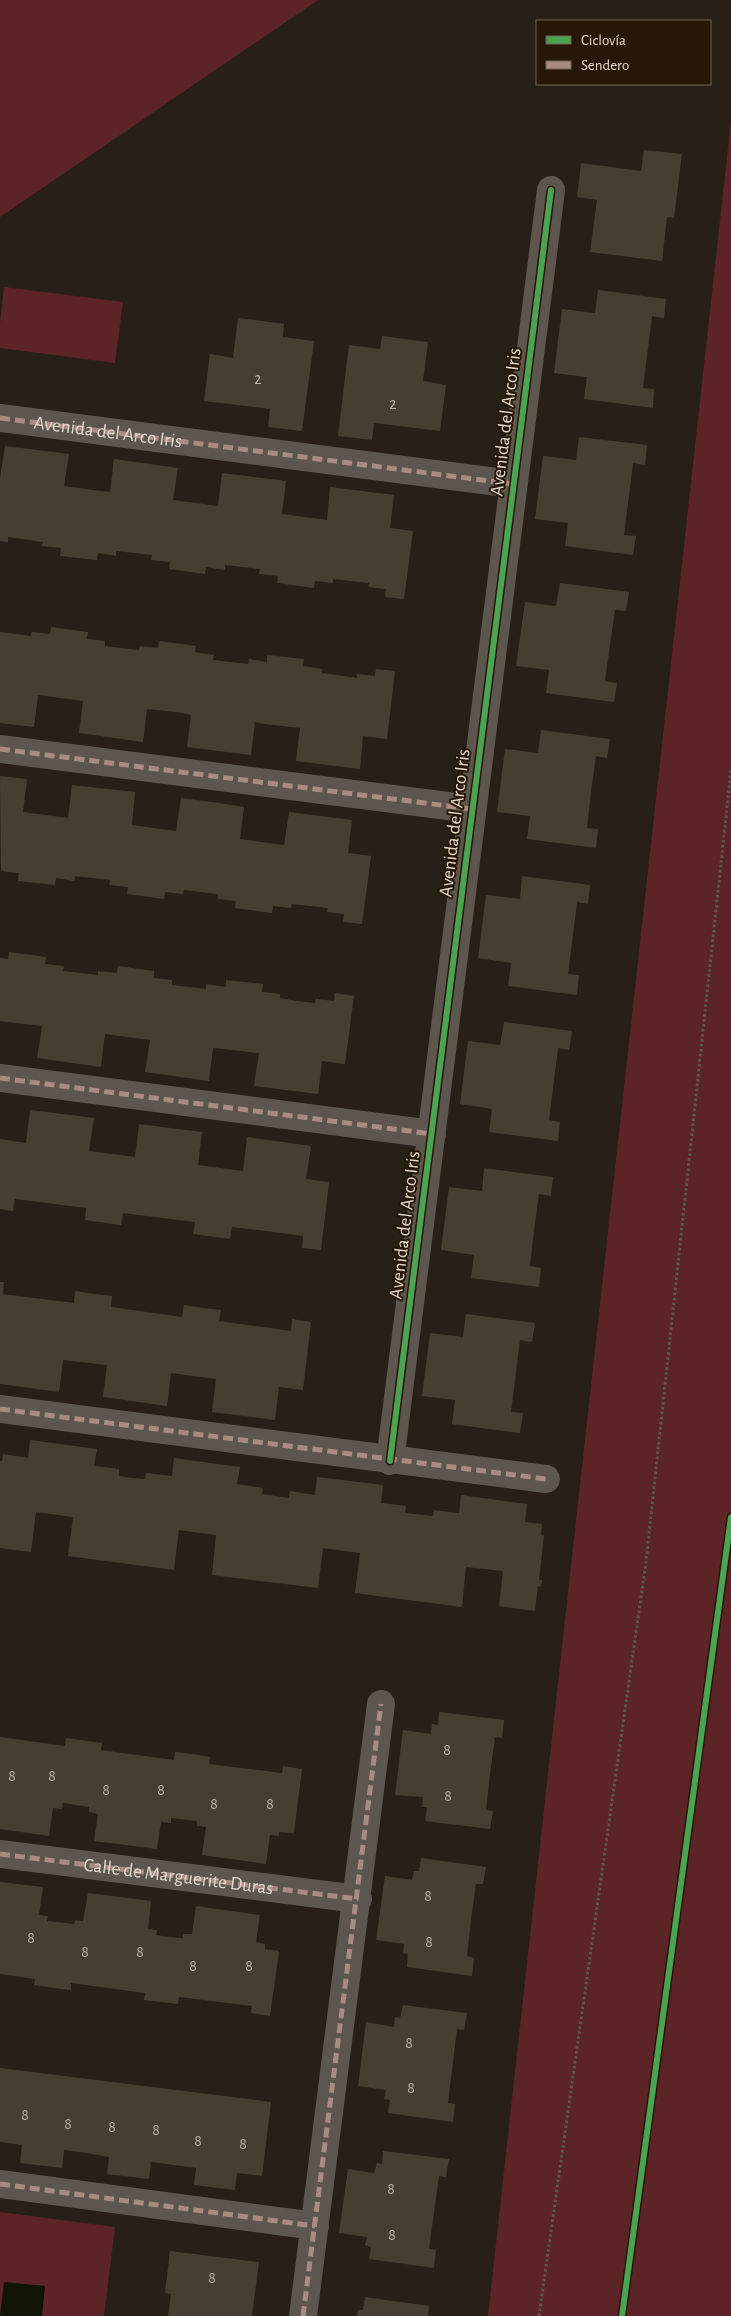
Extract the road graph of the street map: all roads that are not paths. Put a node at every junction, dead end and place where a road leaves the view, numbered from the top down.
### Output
1 (551, 190) dead end
2 (0, 418) edge
3 (513, 484) junction
4 (0, 749) edge
5 (472, 808) junction
6 (0, 1078) edge
7 (432, 1134) junction
8 (0, 1410) edge
9 (390, 1461) junction
10 (546, 1479) dead end
11 (381, 1704) dead end
12 (0, 1854) edge
13 (358, 1899) junction
14 (0, 2184) edge
15 (315, 2226) junction
16 (303, 2316) edge

1 - 3 street, Avenida del Arco Iris
2 - 3 street, Avenida del Arco Iris
3 - 5 street, Avenida del Arco Iris
4 - 5 street, Avenida del Arco Iris
5 - 7 street, Avenida del Arco Iris
6 - 7 street, Avenida del Arco Iris
7 - 9 street, Avenida del Arco Iris
8 - 9 street
9 - 10 street
11 - 13 street
12 - 13 street, Calle de Marguerite Duras
13 - 15 street
14 - 15 street
15 - 16 street

